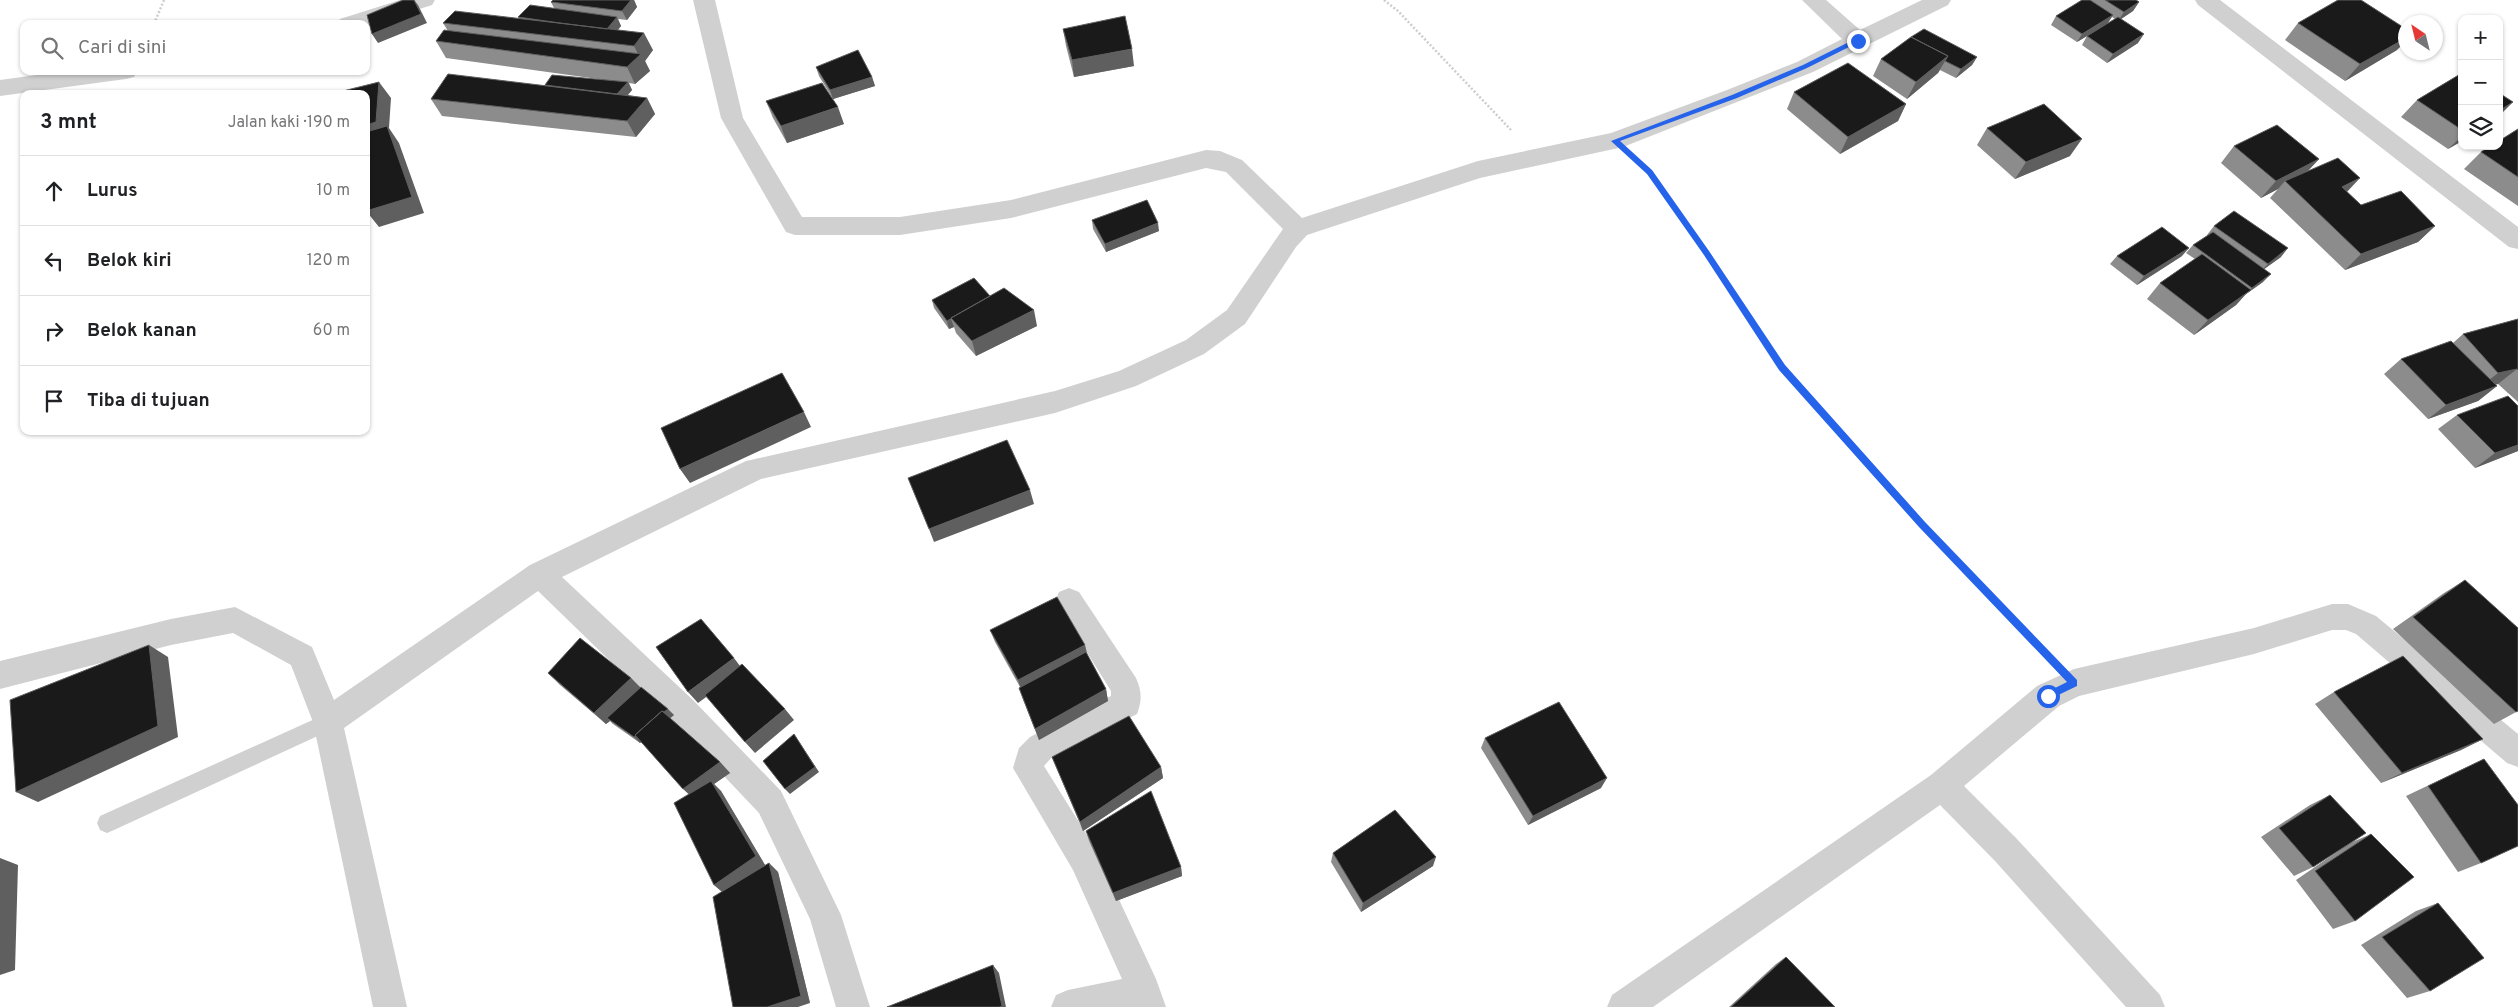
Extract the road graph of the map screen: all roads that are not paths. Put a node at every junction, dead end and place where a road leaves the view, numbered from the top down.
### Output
1 (424, 0) edge
2 (704, 0) edge
3 (1813, 0) edge
4 (1940, 0) edge
5 (2206, 0) edge
6 (361, 20) edge
7 (1858, 41) junction
8 (96, 75) edge
9 (0, 88) edge
10 (1298, 229) junction
11 (2518, 240) edge
12 (540, 574) junction
13 (1069, 600) dead end
14 (0, 676) edge
15 (328, 722) junction
16 (2518, 753) edge
17 (1942, 785) junction
18 (107, 822) dead end
19 (1146, 999) edge
20 (390, 1007) edge
21 (853, 1007) edge
22 (1068, 1007) edge
23 (1624, 1007) edge
24 (2148, 1007) edge

1 - 6 street
2 - 10 street
3 - 7 street
4 - 7 street
5 - 11 street
7 - 10 street
8 - 9 street
10 - 12 street
12 - 15 street
12 - 21 street
13 - 19 street
14 - 15 street
15 - 18 lane
15 - 20 street
16 - 17 street
17 - 23 street
17 - 24 street
19 - 22 street

